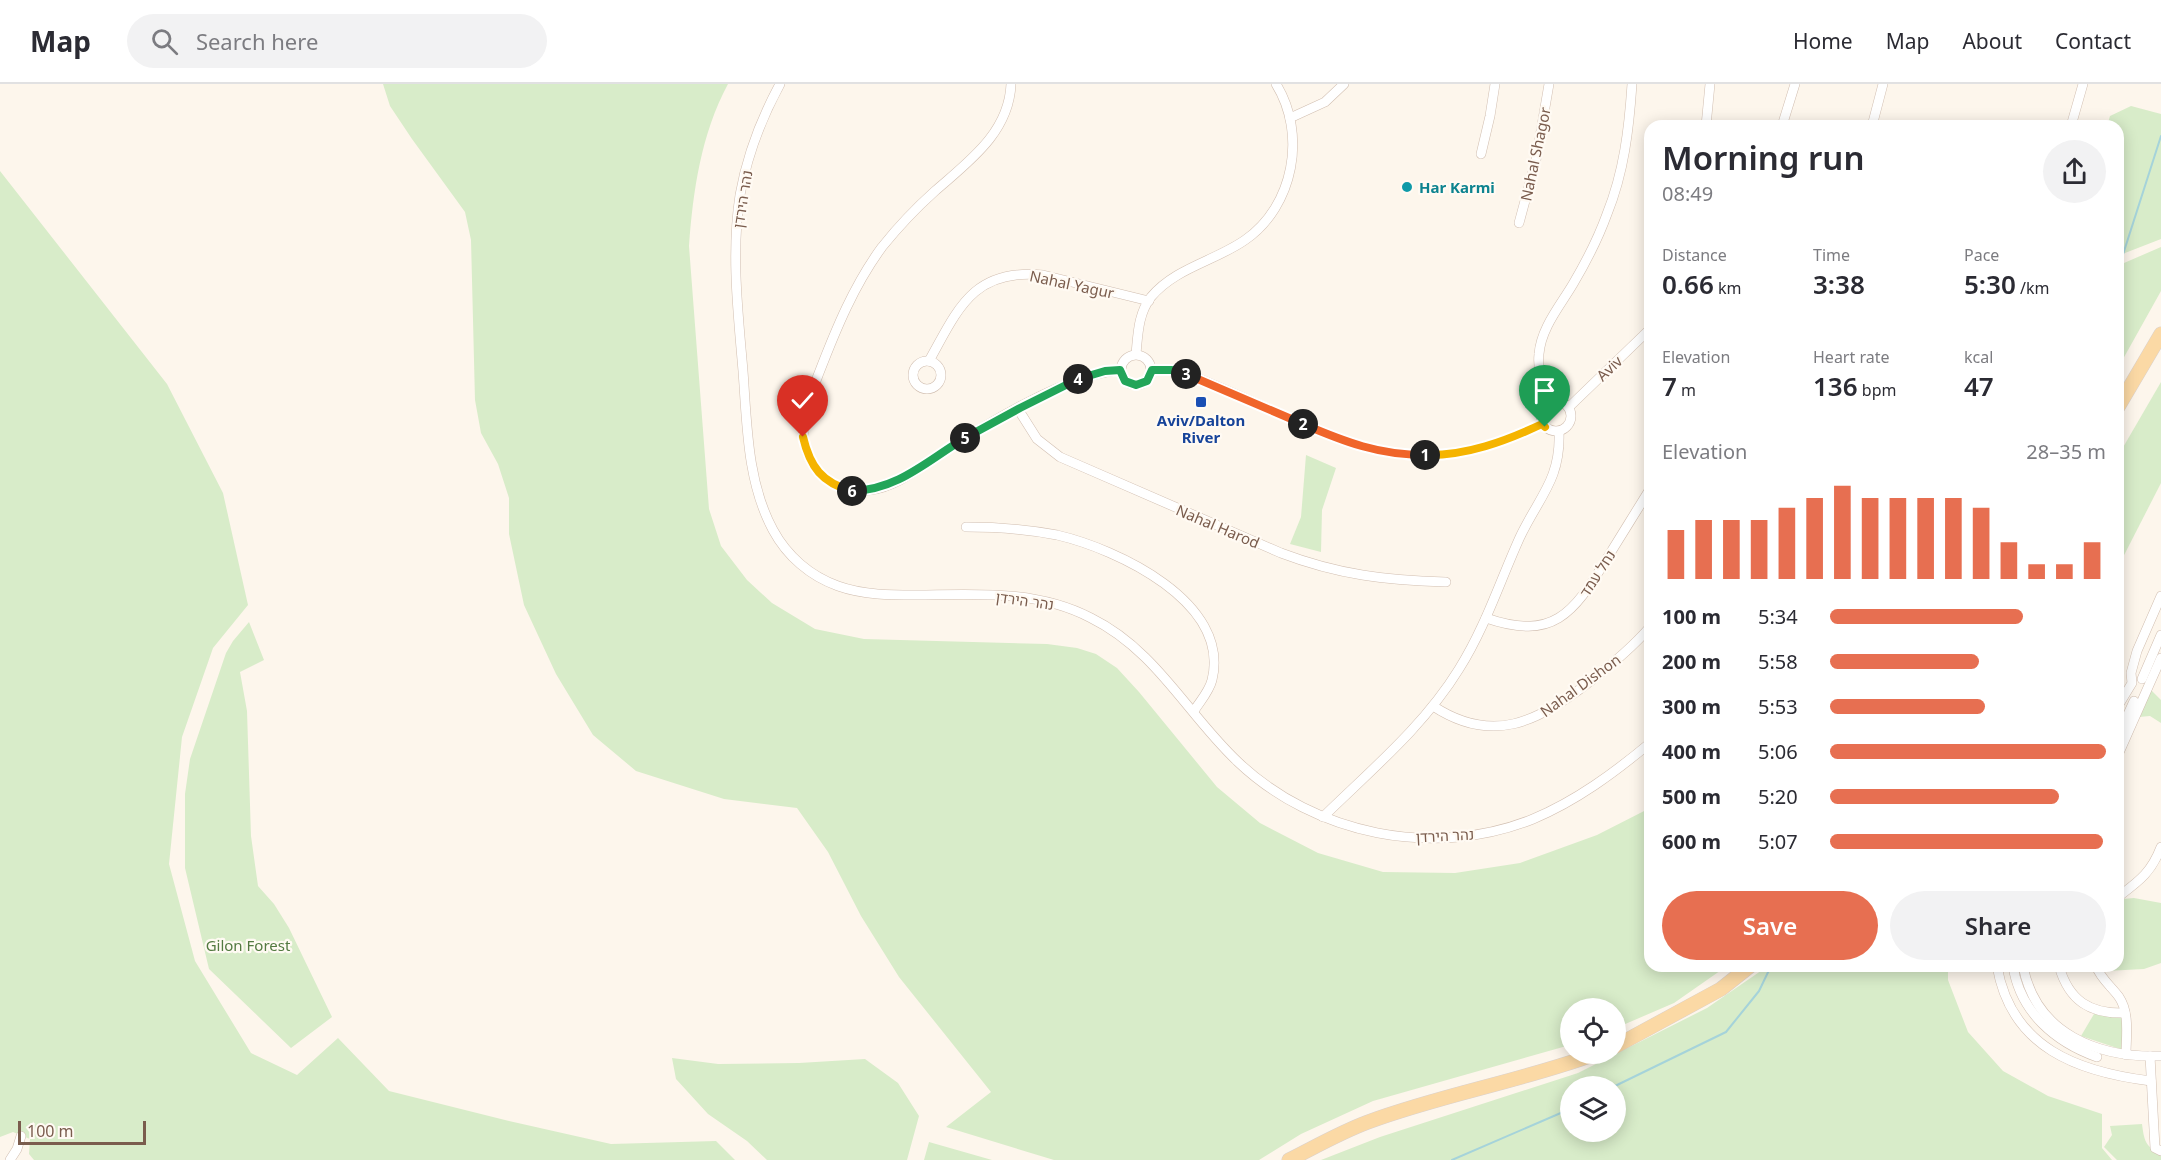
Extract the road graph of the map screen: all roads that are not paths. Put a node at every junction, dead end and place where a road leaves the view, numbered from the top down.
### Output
1 (780, 84) edge
2 (1011, 84) edge
3 (1276, 84) edge
4 (1344, 84) edge
5 (1495, 84) edge
6 (1549, 84) edge
7 (1632, 84) edge
8 (1710, 84) edge
9 (1795, 84) edge
10 (1883, 84) edge
11 (2083, 84) edge
12 (1290, 118) junction
13 (1707, 120) edge
14 (1784, 120) edge
15 (1874, 120) edge
16 (2073, 120) edge
17 (1481, 154) dead end
18 (1519, 223) dead end
19 (1149, 301) junction
20 (2161, 334) edge
21 (1644, 335) edge
22 (1136, 354) junction
23 (929, 362) dead end
24 (1120, 370) junction
25 (1152, 370) junction
26 (2124, 397) edge
27 (1549, 403) junction
28 (1569, 407) junction
29 (1018, 409) junction
30 (1542, 424) junction
31 (1559, 432) junction
32 (1644, 499) edge
33 (966, 527) dead end
34 (1446, 582) dead end
35 (2161, 596) edge
36 (1486, 618) junction
37 (1644, 633) edge
38 (2161, 635) edge
39 (2161, 658) edge
40 (2146, 679) junction
41 (2130, 688) junction
42 (2124, 697) edge
43 (2136, 705) junction
44 (1433, 706) junction
45 (1194, 711) junction
46 (2124, 726) edge
47 (2124, 738) edge
48 (1644, 748) edge
49 (1323, 816) junction
50 (2161, 847) edge
51 (2124, 893) edge
52 (1742, 972) edge
53 (1998, 972) edge
54 (2014, 972) edge
55 (2025, 972) edge
56 (2062, 972) edge
57 (2098, 972) edge
58 (2125, 1013) junction
59 (1626, 1041) edge
60 (2099, 1054) junction
61 (2126, 1055) junction
62 (2150, 1056) junction
63 (2161, 1056) edge
64 (1564, 1064) edge
65 (2093, 1071) junction
66 (2151, 1081) junction
67 (21, 1136) dead end
68 (2161, 1151) edge
69 (10, 1160) edge
70 (1289, 1160) edge

1 - 45 street, נהר הירדן
2 - 29 street
3 - 12 street
4 - 12 street
5 - 17 street
6 - 18 street, Nahal Shagor
7 - 27 street
8 - 13 street
9 - 14 street
10 - 15 street
11 - 16 street
12 - 19 street
19 - 22 street
19 - 23 street, Nahal Yagur
20 - 26 main road
21 - 28 street, Aviv
22 - 24 street
22 - 25 street
24 - 25 street
24 - 29 street
25 - 30 street
27 - 28 street
27 - 30 street
28 - 31 street
29 - 34 street, Nahal Harod
30 - 31 street
31 - 36 street
32 - 36 street, נחל עמד
33 - 45 street
35 - 41 street
36 - 44 street
37 - 44 street, Nahal Dishon
38 - 40 street
39 - 40 street
40 - 41 street
40 - 43 street
41 - 42 street
41 - 43 street
43 - 46 street
43 - 47 street
44 - 49 street
45 - 49 street, נהר הירדן
48 - 49 street, נהר הירדן
50 - 51 street
52 - 59 main road
53 - 65 street
54 - 60 street
55 - 60 street
56 - 58 street
57 - 58 street
58 - 61 street
60 - 61 street
60 - 65 street
61 - 62 street
62 - 63 street
62 - 66 street
64 - 70 main road
65 - 66 street
66 - 68 street
67 - 69 street

